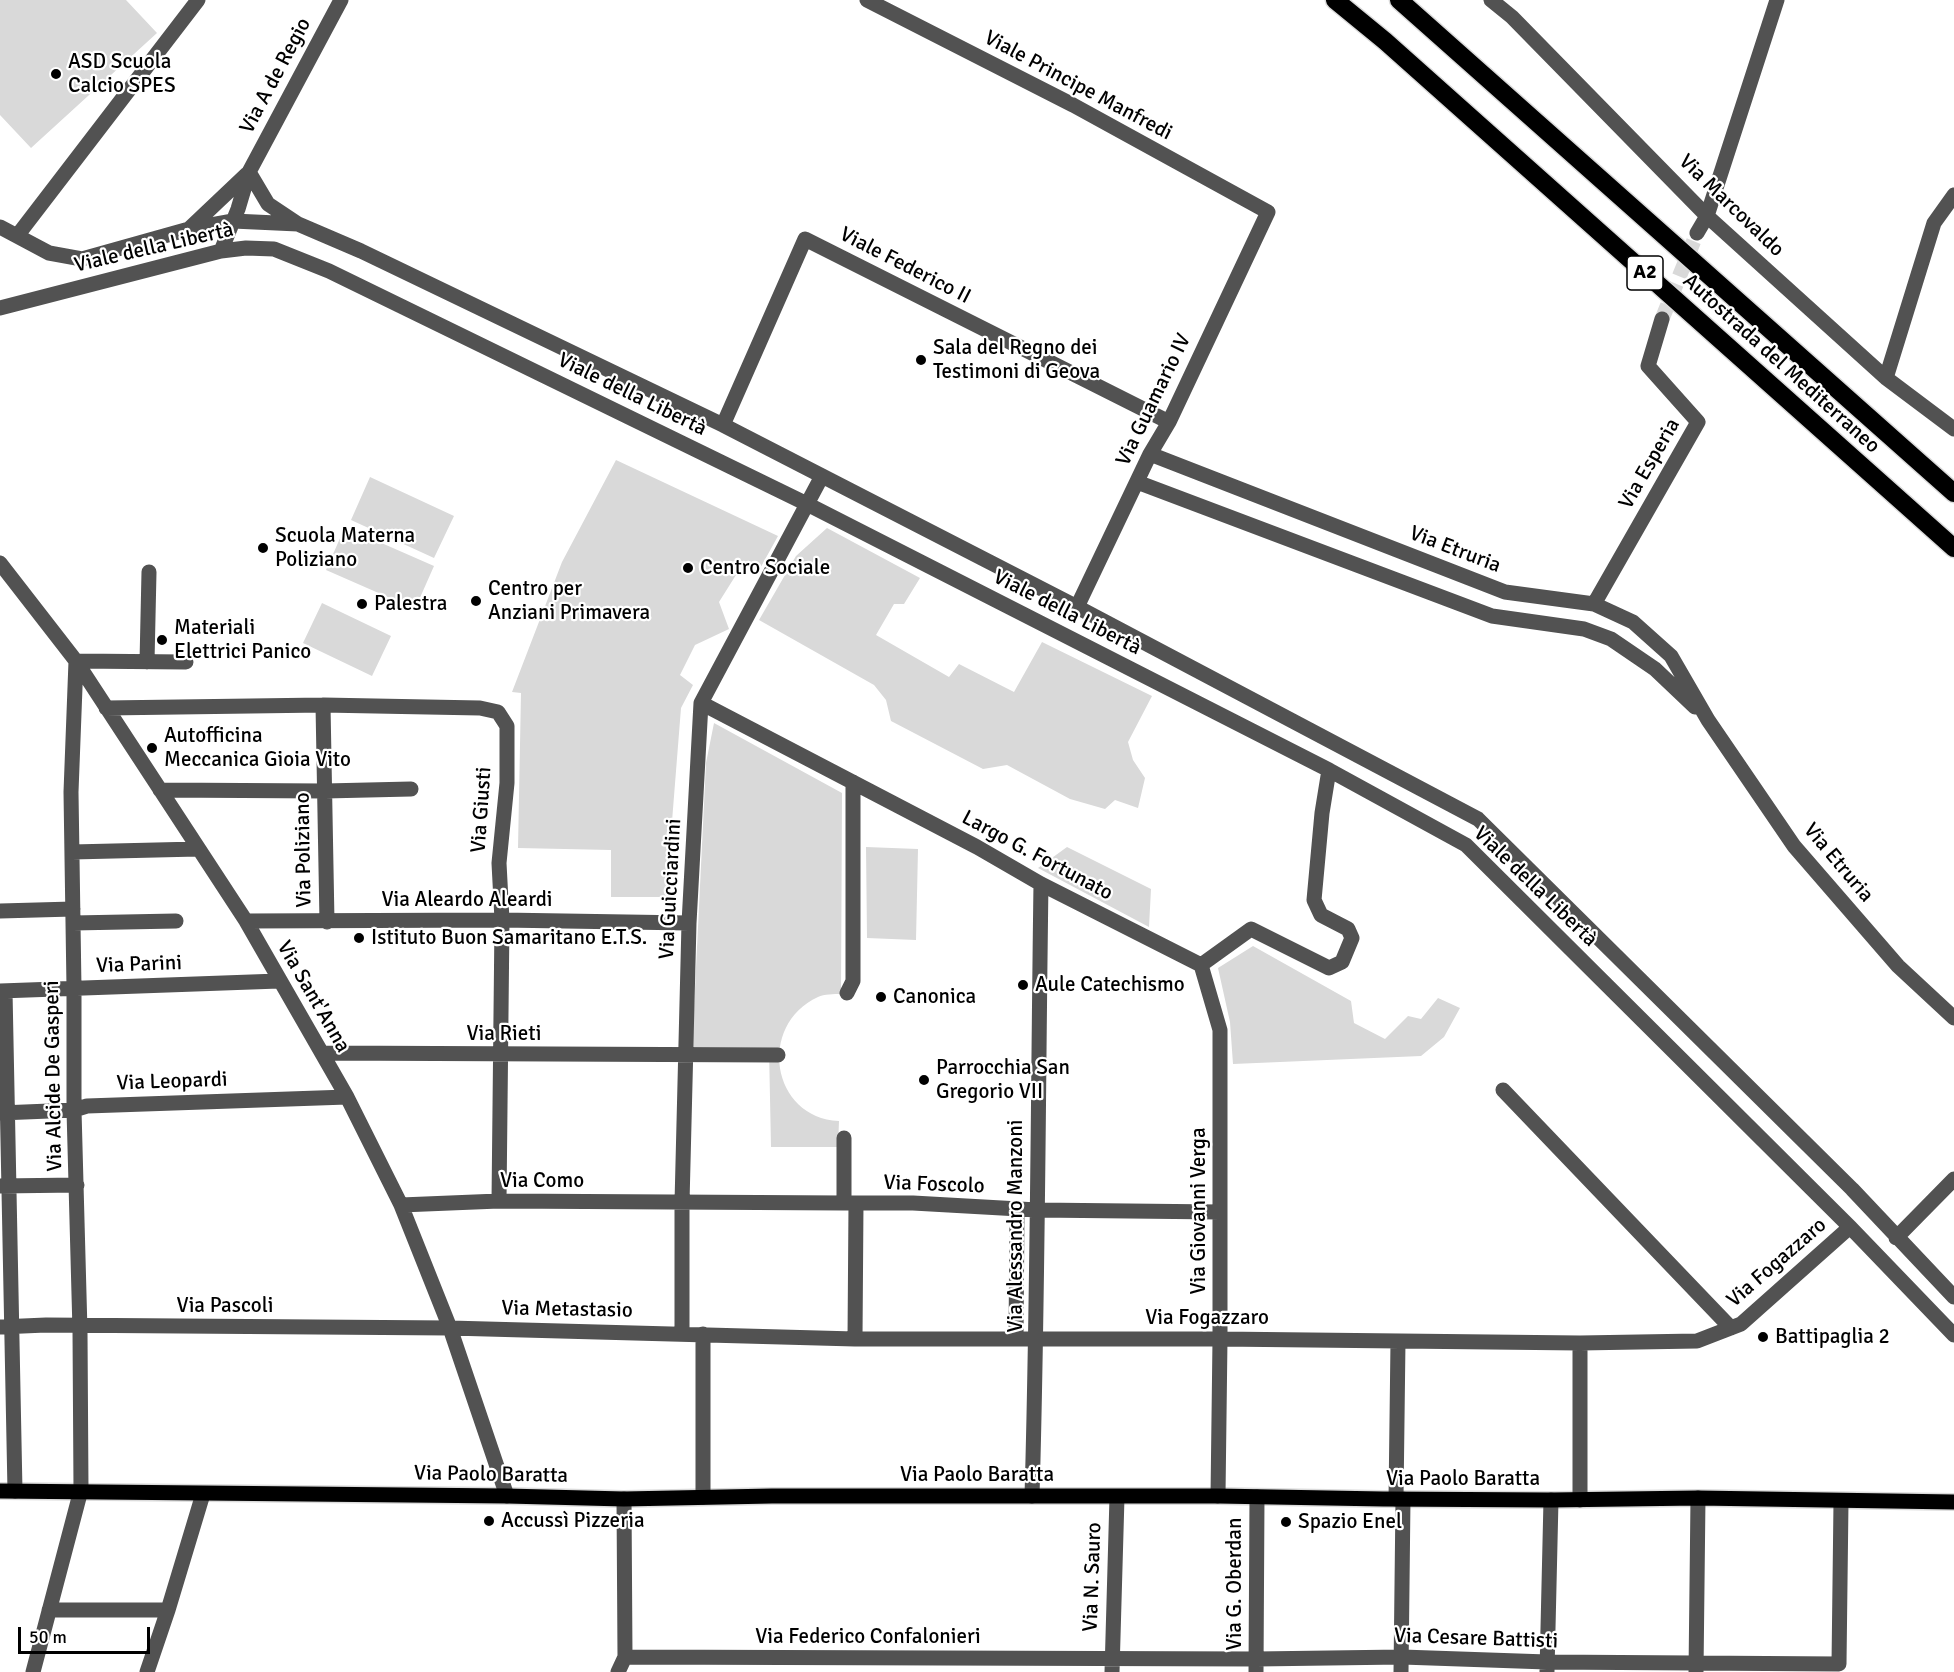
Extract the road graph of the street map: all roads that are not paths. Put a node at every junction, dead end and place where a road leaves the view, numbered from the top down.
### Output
1 (198, 0) edge
2 (867, 0) edge
3 (1335, 0) edge
4 (1399, 0) edge
5 (1491, 0) edge
6 (1777, 0) edge
7 (339, 1) edge
8 (249, 172) junction
9 (1954, 195) edge
10 (1268, 212) joint
11 (1707, 216) junction
12 (233, 221) junction
13 (298, 224) junction
14 (0, 227) edge
15 (189, 229) junction
16 (1697, 233) tunnel mouth
17 (17, 236) junction
18 (221, 250) junction
19 (0, 308) edge
20 (1662, 319) tunnel mouth
21 (1886, 378) junction
22 (1169, 422) junction
23 (723, 425) junction
24 (1954, 429) edge
25 (1150, 454) junction
26 (822, 476) junction
27 (1137, 482) junction
28 (1954, 494) edge
29 (807, 504) junction
30 (1954, 548) edge
31 (0, 563) edge
32 (149, 572) dead end
33 (1594, 604) junction
34 (1077, 607) junction
35 (76, 661) junction
36 (147, 662) junction
37 (186, 662) dead end
38 (701, 703) junction
39 (323, 705) junction
40 (106, 708) junction
41 (1708, 720) junction
42 (1329, 770) junction
43 (853, 782) junction
44 (411, 789) dead end
45 (159, 790) junction
46 (325, 791) junction
47 (198, 849) junction
48 (72, 852) junction
49 (1041, 884) junction
50 (0, 911) edge
51 (73, 916) junction
52 (502, 920) junction
53 (176, 921) dead end
54 (246, 921) junction
55 (327, 922) junction
56 (689, 923) junction
57 (1201, 965) junction
58 (279, 981) junction
59 (74, 988) junction
60 (3, 991) edge
61 (847, 993) dead end
62 (1954, 1018) edge
63 (322, 1053) junction
64 (501, 1055) junction
65 (687, 1055) junction
66 (778, 1055) dead end
67 (1503, 1090) dead end
68 (347, 1096) junction
69 (74, 1110) junction
70 (3, 1113) edge
71 (844, 1138) dead end
72 (1954, 1179) edge
73 (76, 1185) junction
74 (5, 1186) edge
75 (499, 1201) junction
76 (682, 1203) junction
77 (850, 1203) junction
78 (401, 1205) junction
79 (1017, 1209) junction
80 (1037, 1210) junction
81 (1220, 1212) junction
82 (1850, 1227) junction
83 (1896, 1238) junction
84 (1954, 1297) edge
85 (6, 1327) edge
86 (80, 1327) junction
87 (450, 1328) junction
88 (1731, 1328) junction
89 (682, 1333) junction
90 (1954, 1335) edge
91 (703, 1339) junction
92 (855, 1339) junction
93 (1016, 1339) junction
94 (1037, 1339) junction
95 (1220, 1339) junction
96 (1398, 1341) junction
97 (1580, 1343) junction
98 (81, 1490) junction
99 (7, 1491) edge
100 (203, 1494) junction
101 (507, 1496) junction
102 (1032, 1496) junction
103 (1218, 1496) junction
104 (703, 1497) junction
105 (1117, 1497) junction
106 (1257, 1497) junction
107 (1698, 1498) junction
108 (624, 1499) junction
109 (1400, 1499) junction
110 (1551, 1500) junction
111 (1580, 1500) junction
112 (1841, 1502) junction
113 (1954, 1502) edge
114 (49, 1610) junction
115 (168, 1610) junction
116 (625, 1657) junction
117 (1401, 1664) edge
118 (1112, 1665) edge
119 (1256, 1665) edge
120 (1547, 1667) edge
121 (1696, 1667) edge
122 (33, 1672) edge
123 (147, 1672) edge
124 (618, 1672) edge

1 - 17 street
2 - 10 street, Viale Principe Manfredi
3 - 30 highway, Autostrada del Mediterraneo / A2
4 - 28 highway, Autostrada del Mediterraneo / A2
5 - 11 street, Via Marcovaldo
6 - 11 street
7 - 8 street, Via A de Regio
8 - 12 street, Via A de Regio
8 - 13 street
8 - 15 street, Via A de Regio
9 - 21 street
10 - 22 street, Via Guamario IV
11 - 16 street
11 - 21 street, Via Marcovaldo
12 - 13 street, Viale della Libertà
12 - 15 street, Viale della Libertà
12 - 18 street, Via A de Regio
13 - 23 street, Viale della Libertà
14 - 17 street, Viale della Libertà
15 - 17 street, Viale della Libertà
18 - 19 street, Viale della Libertà
18 - 29 street, Viale della Libertà
20 - 33 street, Via Esperia
21 - 24 street, Via Marcovaldo
22 - 23 street, Viale Federico II
22 - 25 street, Via Guamario IV
23 - 26 street, Viale della Libertà
25 - 27 street, Via Guamario IV
25 - 33 street, Via Etruria
26 - 29 street, Via Guicciardini
26 - 34 street, Viale della Libertà
27 - 34 street, Via Guamario IV
27 - 41 street, Via Etruria
29 - 38 street, Via Guicciardini
29 - 42 street, Viale della Libertà
31 - 35 street, Via Sant'Anna
32 - 36 street
33 - 41 street, Via Etruria
34 - 83 street, Viale della Libertà
35 - 36 street
35 - 40 street, Via Sant'Anna
35 - 48 street, Via Alcide De Gasperi
36 - 37 street
38 - 43 street, Largo G. Fortunato
38 - 56 street, Via Guicciardini
39 - 40 street, Via Giusti
39 - 46 street, Via Poliziano
39 - 52 street, Via Giusti
40 - 45 street, Via Sant'Anna
41 - 62 street, Via Etruria
42 - 57 street
42 - 82 street, Viale della Libertà
43 - 49 street, Largo G. Fortunato
43 - 61 street
44 - 46 street
45 - 46 street
45 - 47 street, Via Sant'Anna
46 - 55 street, Via Poliziano
47 - 48 street
47 - 54 street, Via Sant'Anna
48 - 51 street, Via Alcide De Gasperi
49 - 57 street, Largo G. Fortunato
49 - 80 street, Via Alessandro Manzoni
50 - 51 street
51 - 53 street
51 - 59 street, Via Alcide De Gasperi
52 - 55 street, Via Aleardo Aleardi
52 - 56 street, Via Aleardo Aleardi
52 - 64 street, Via Giusti
54 - 55 street, Via Aleardo Aleardi
54 - 58 street, Via Sant'Anna
56 - 65 street, Via Guicciardini
57 - 81 street, Via Giovanni Verga
58 - 59 street, Via Parini
58 - 63 street, Via Sant'Anna
59 - 60 street, Via Parini
59 - 69 street, Via Alcide De Gasperi
60 - 70 street
63 - 64 street, Via Rieti
63 - 68 street, Via Sant'Anna
64 - 65 street, Via Rieti
64 - 75 street, Via Giusti
65 - 66 street, Via Rieti
65 - 76 street, Via Guicciardini
67 - 88 street, Via Fogazzaro
68 - 69 street, Via Leopardi
68 - 78 street, Via Sant'Anna
69 - 70 street, Via Leopardi
69 - 73 street, Via Alcide De Gasperi
70 - 74 street
71 - 77 street
72 - 83 street
73 - 74 street
73 - 86 street, Via Alcide De Gasperi
74 - 85 street
75 - 76 street, Via Como
75 - 78 street, Via Como
76 - 77 street, Via Foscolo
76 - 89 street, Via Guicciardini
77 - 79 street, Via Foscolo
77 - 92 street
78 - 87 street, Via Sant'Anna
79 - 80 street, Via Foscolo
79 - 93 street
80 - 81 street, Via Foscolo
80 - 94 street, Via Alessandro Manzoni
81 - 95 street, Via Giovanni Verga
82 - 88 street, Via Fogazzaro
82 - 90 street, Viale della Libertà
83 - 84 street, Viale della Libertà
85 - 86 street, Via Pascoli
85 - 99 street
86 - 87 street, Via Pascoli
86 - 98 street, Via Alcide De Gasperi
87 - 89 street, Via Metastasio
87 - 101 street, Via Sant'Anna
88 - 97 street, Via Fogazzaro
89 - 91 street, Via Fogazzaro
91 - 92 street, Via Fogazzaro
91 - 104 street
92 - 93 street, Via Fogazzaro
93 - 94 street, Via Fogazzaro
94 - 95 street, Via Fogazzaro
94 - 102 street, Via Alessandro Manzoni
95 - 96 street, Via Fogazzaro
95 - 103 street, Via Giovanni Verga
96 - 97 street, Via Fogazzaro
96 - 109 street
97 - 111 street
98 - 99 main road, Via Paolo Baratta
98 - 100 main road, Via Paolo Baratta
98 - 114 street, Via Alcide De Gasperi
100 - 101 main road, Via Paolo Baratta
100 - 115 street
101 - 108 main road, Via Paolo Baratta
102 - 104 main road, Via Paolo Baratta
102 - 105 main road, Via Paolo Baratta
103 - 105 main road, Via Paolo Baratta
103 - 106 main road, Via Paolo Baratta
104 - 108 main road, Via Paolo Baratta
105 - 118 street, Via N. Sauro
106 - 109 main road, Via Paolo Baratta
106 - 119 street, Via G. Oberdan
107 - 111 main road, Via Paolo Baratta
107 - 112 main road, Via Paolo Baratta
107 - 121 street
108 - 116 street
109 - 110 main road, Via Paolo Baratta
109 - 117 street
110 - 111 main road, Via Paolo Baratta
110 - 120 street
112 - 113 main road, Via Paolo Baratta
112 - 121 street, Via Cesare Battisti
114 - 115 street
114 - 122 street, Via Alcide De Gasperi
115 - 123 street
116 - 118 street, Via Federico Confalonieri
116 - 124 street
117 - 119 street, Via Cesare Battisti
117 - 120 street, Via Cesare Battisti
118 - 119 street, Via Cesare Battisti
120 - 121 street, Via Cesare Battisti

